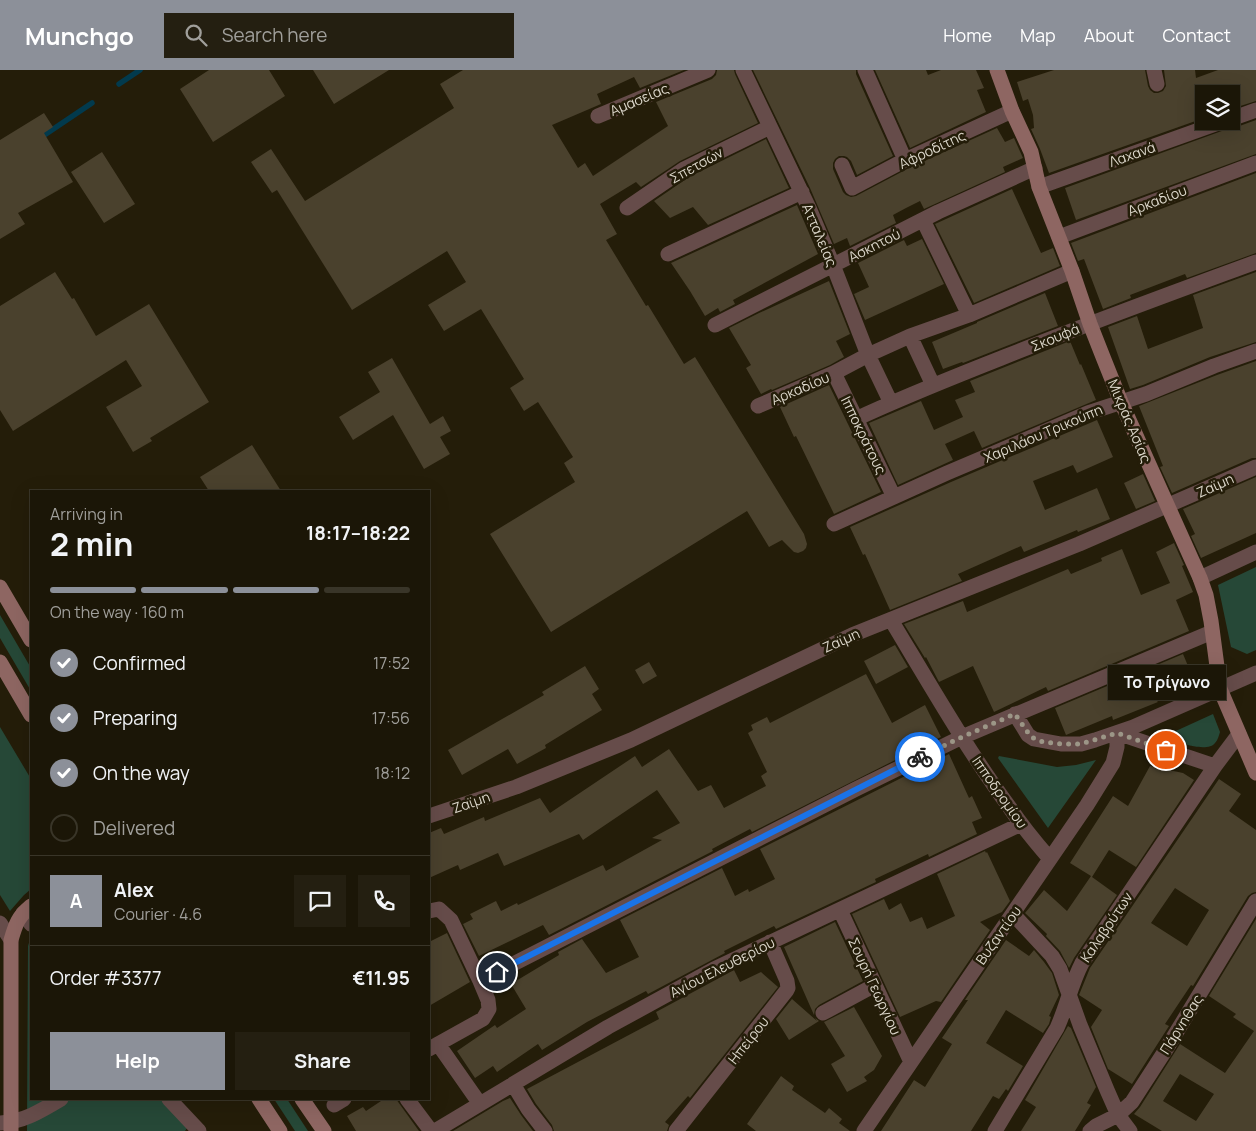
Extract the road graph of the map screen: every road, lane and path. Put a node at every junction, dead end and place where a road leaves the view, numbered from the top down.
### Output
1 (708, 70) edge
2 (743, 70) edge
3 (865, 70) edge
4 (997, 70) edge
5 (1256, 110) edge
6 (1012, 112) junction
7 (598, 116) dead end
8 (1240, 116) edge
9 (770, 127) junction
10 (1199, 130) edge
11 (905, 160) junction
12 (1256, 163) edge
13 (842, 166) dead end
14 (1035, 168) junction
15 (1039, 187) junction
16 (802, 192) junction
17 (627, 208) dead end
18 (923, 220) junction
19 (1059, 237) junction
20 (668, 254) dead end
21 (1256, 262) edge
22 (833, 265) junction
23 (1072, 271) junction
24 (969, 315) junction
25 (1090, 324) junction
26 (715, 325) dead end
27 (910, 336) junction
28 (1256, 351) edge
29 (868, 355) junction
30 (834, 373) junction
31 (933, 386) junction
32 (891, 402) junction
33 (1121, 402) junction
34 (758, 406) dead end
35 (856, 419) junction
36 (1256, 467) edge
37 (894, 497) junction
38 (1167, 506) junction
39 (834, 524) dead end
40 (1256, 552) edge
41 (1200, 578) junction
42 (0, 587) edge
43 (891, 620) junction
44 (1212, 632) junction
45 (30, 638) edge
46 (0, 662) edge
47 (1256, 673) edge
48 (1220, 689) junction
49 (30, 713) edge
50 (1015, 714) junction
51 (1117, 733) junction
52 (1239, 734) junction
53 (962, 737) junction
54 (1251, 751) edge
55 (1215, 766) junction
56 (1256, 773) edge
57 (430, 816) edge
58 (1021, 824) junction
59 (1050, 859) junction
60 (1256, 902) edge
61 (840, 910) junction
62 (430, 911) edge
63 (28, 914) edge
64 (1013, 914) junction
65 (0, 923) edge
66 (12, 940) junction
67 (770, 942) junction
68 (480, 981) junction
69 (875, 985) junction
70 (1069, 994) junction
71 (823, 1013) dead end
72 (433, 1046) edge
73 (911, 1062) junction
74 (513, 1084) junction
75 (59, 1100) edge
76 (170, 1100) edge
77 (261, 1100) edge
78 (303, 1100) edge
79 (408, 1100) edge
80 (480, 1104) junction
81 (1118, 1115) junction
82 (7, 1126) edge
83 (199, 1131) edge
84 (280, 1131) edge
85 (324, 1131) edge
86 (433, 1131) edge
87 (545, 1131) edge
88 (676, 1131) edge
89 (864, 1131) edge
90 (995, 1131) edge
91 (1090, 1131) edge
92 (1130, 1131) edge

1 - 7 street, Αμασείας
2 - 9 street, Ατταλείας
3 - 11 street
4 - 6 street, Μικράς Ασίας
5 - 8 street
6 - 11 street, Αφροδίτης
6 - 14 street, Μικράς Ασίας
9 - 16 street, Ατταλείας
9 - 17 street, Σπετσών
10 - 15 street, Λαχανά
11 - 13 street, Αφροδίτης
12 - 19 street, Αρκαδίου
14 - 15 street, Μικράς Ασίας
14 - 18 street, Ασκητού
15 - 19 street, Μικράς Ασίας
16 - 20 street
16 - 22 street, Ατταλείας
18 - 22 street, Ασκητού
18 - 24 street
19 - 23 street, Μικράς Ασίας
21 - 25 street, Σκουφά
22 - 26 street, Ασκητού
22 - 29 street, Ατταλείας
23 - 24 street
23 - 25 street, Μικράς Ασίας
24 - 27 street
25 - 31 street, Σκουφά
25 - 33 street, Μικράς Ασίας
27 - 29 street, Αρκαδίου
27 - 31 street
28 - 33 street, Χαριλάου Τρικούπη
29 - 30 street, Αρκαδίου
29 - 32 street, Ατταλείας
30 - 34 street, Αρκαδίου
30 - 35 street, Ιπποκράτους
31 - 32 street, Σκουφά
32 - 35 street, Σκουφά
33 - 37 street, Χαριλάου Τρικούπη
33 - 38 street, Μικράς Ασίας
35 - 37 street, Ιπποκράτους
36 - 38 street, Ζαϊμη
37 - 39 street, Χαριλάου Τρικούπη
38 - 41 street, Μικράς Ασίας
38 - 43 street, Ζαϊμη
40 - 41 street
41 - 44 street, Μικράς Ασίας
42 - 45 street
43 - 53 street, Ιπποδρομίου
43 - 57 street, Ζαϊμη
44 - 48 street, Μικράς Ασίας
44 - 50 street
46 - 49 street
47 - 48 street
48 - 51 street
48 - 52 street, Μικράς Ασίας
50 - 51 street
50 - 53 street
51 - 55 street
51 - 59 street, Βυζαντίου
52 - 54 street, Μικράς Ασίας
52 - 55 street, Καλαβρύτων
53 - 58 street, Ιπποδρομίου
53 - 68 street
54 - 56 street, Μικράς Ασίας
55 - 70 street, Καλαβρύτων
58 - 59 street, Ιπποδρομίου
58 - 61 street, Αγίου Ελευθερίου
59 - 64 street, Βυζαντίου
60 - 81 street, Πάρνηθας
61 - 67 street, Αγίου Ελευθερίου
61 - 69 street, Σουρή Γεωργίου
62 - 68 street
63 - 66 street
64 - 70 street
64 - 73 street, Βυζαντίου
65 - 66 street
66 - 82 street
67 - 74 street, Αγίου Ελευθερίου
67 - 88 street, Ηπείρου
68 - 72 street
69 - 71 street
69 - 73 street, Σουρή Γεωργίου
70 - 81 street
70 - 90 street, Καλαβρύτων
72 - 80 street
73 - 89 street, Βυζαντίου
74 - 80 street, Αγίου Ελευθερίου
74 - 87 street
75 - 82 street
76 - 83 street
77 - 84 street
78 - 85 street
79 - 86 street
80 - 86 street, Αγίου Ελευθερίου
81 - 91 street, Πάρνηθας
81 - 92 street

